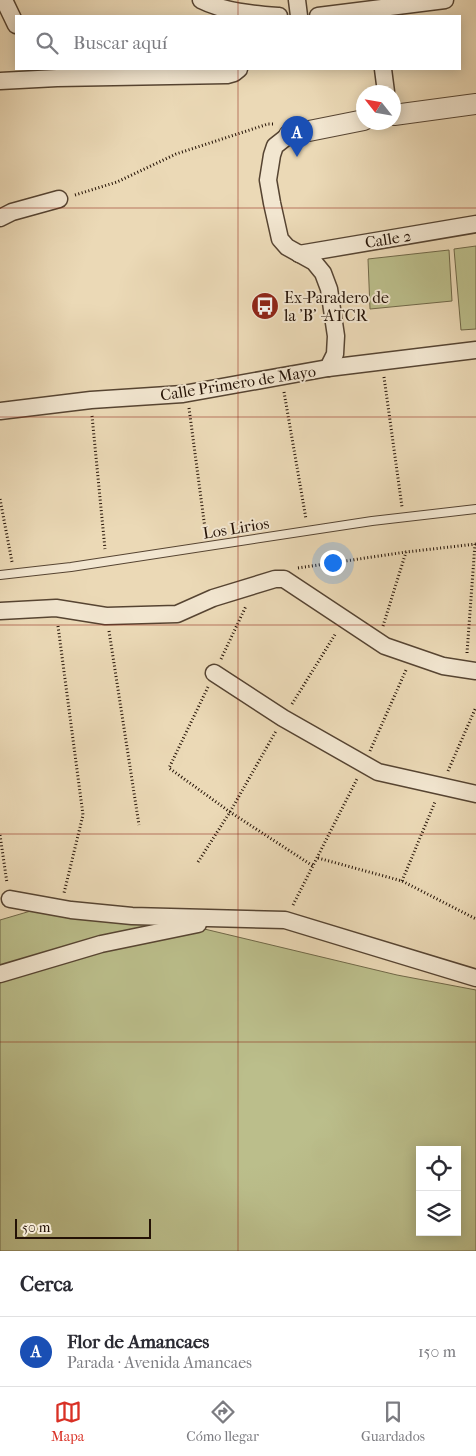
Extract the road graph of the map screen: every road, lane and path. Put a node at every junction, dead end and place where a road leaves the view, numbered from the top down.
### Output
1 (4, 0) edge
2 (201, 0) edge
3 (297, 0) edge
4 (445, 0) edge
5 (377, 8) edge
6 (250, 15) edge
7 (299, 15) edge
8 (332, 15) edge
9 (15, 23) edge
10 (238, 70) edge
11 (52, 73) edge
12 (0, 81) edge
13 (476, 104) edge
14 (401, 114) edge
15 (356, 122) edge
16 (310, 131) junction
17 (289, 135) joint
18 (59, 200) joint
19 (0, 218) edge
20 (476, 224) edge
21 (299, 254) junction
22 (476, 350) edge
23 (382, 362) junction
24 (328, 368) junction
25 (282, 376) junction
26 (187, 394) junction
27 (91, 400) junction
28 (0, 411) edge
29 (0, 499) edge
30 (476, 509) edge
31 (404, 517) junction
32 (307, 531) junction
33 (476, 544) edge
34 (208, 546) junction
35 (406, 552) junction
36 (106, 562) junction
37 (14, 574) junction
38 (0, 575) edge
39 (284, 579) junction
40 (56, 608) junction
41 (0, 611) edge
42 (106, 616) junction
43 (344, 619) junction
44 (378, 641) junction
45 (412, 655) junction
46 (471, 671) edge
47 (214, 673) dead end
48 (283, 718) junction
49 (364, 764) junction
50 (169, 768) dead end
51 (476, 794) edge
52 (230, 812) junction
53 (139, 825) dead end
54 (0, 835) edge
55 (318, 858) junction
56 (198, 862) dead end
57 (313, 866) junction
58 (10, 899) joint
59 (60, 908) junction
60 (228, 918) junction
61 (476, 919) edge
62 (285, 920) junction
63 (0, 974) edge
64 (476, 978) edge

1 - 9 street
2 - 6 street
3 - 7 street
4 - 5 street
5 - 8 street
10 - 11 street
11 - 12 street
13 - 14 street
15 - 16 street
16 - 17 street
16 - 18 path
17 - 21 street
18 - 19 street
20 - 21 street, Calle 2
21 - 24 street
22 - 23 street, Calle Primero de Mayo
23 - 24 street, Calle Primero de Mayo
23 - 31 path
24 - 25 street, Calle Primero de Mayo
25 - 26 street, Calle Primero de Mayo
25 - 32 path
26 - 27 street, Calle Primero de Mayo
26 - 34 path
27 - 28 street, Calle Primero de Mayo
27 - 36 path
29 - 37 path
30 - 31 lane, Los Lirios
31 - 32 lane, Los Lirios
32 - 34 lane, Los Lirios
33 - 35 path
33 - 46 path
34 - 36 lane, Los Lirios
35 - 39 path
35 - 44 path
36 - 37 lane, Los Lirios
37 - 38 lane, Los Lirios
39 - 42 street
39 - 43 street
40 - 41 street
40 - 42 street
40 - 59 path
42 - 53 path
43 - 44 street
43 - 48 path
44 - 45 street
45 - 46 street
45 - 49 path
47 - 48 street
48 - 49 street
48 - 52 path
49 - 51 street
49 - 55 path
50 - 52 path
52 - 56 path
52 - 57 path
54 - 58 path
55 - 57 path
55 - 61 path
57 - 62 path
58 - 59 street
59 - 60 street
60 - 62 street
60 - 63 street
62 - 64 street

